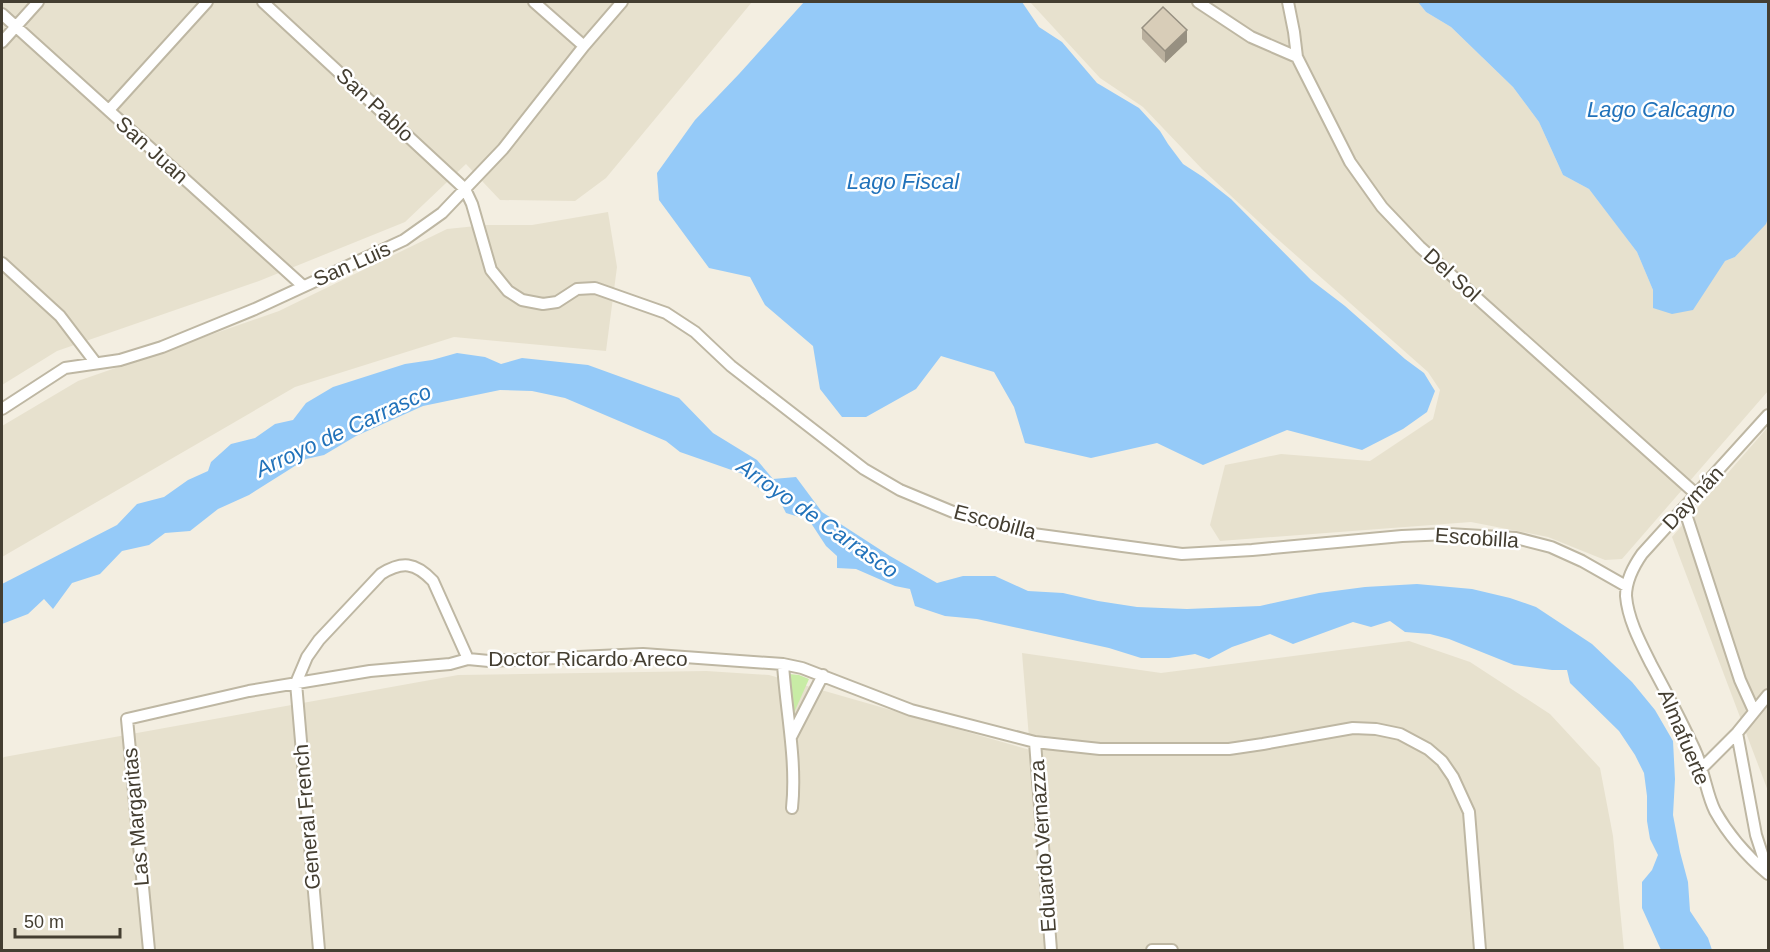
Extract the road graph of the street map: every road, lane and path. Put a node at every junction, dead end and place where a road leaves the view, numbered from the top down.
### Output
1 (38, 2) edge
2 (207, 2) edge
3 (264, 2) edge
4 (534, 2) edge
5 (622, 2) edge
6 (1198, 2) edge
7 (1288, 2) edge
8 (2, 14) edge
9 (16, 27) junction
10 (2, 42) edge
11 (584, 46) junction
12 (1297, 57) junction
13 (109, 110) junction
14 (465, 189) junction
15 (476, 217) joint
16 (2, 263) edge
17 (303, 286) junction
18 (95, 362) junction
19 (2, 409) edge
20 (1768, 415) edge
21 (1696, 494) junction
22 (1684, 508) junction
23 (1626, 586) junction
24 (468, 659) junction
25 (783, 664) junction
26 (823, 675) junction
27 (296, 683) junction
28 (1768, 695) edge
29 (1754, 711) junction
30 (127, 719) joint
31 (1737, 733) junction
32 (791, 738) junction
33 (1035, 742) junction
34 (1702, 768) junction
35 (792, 808) dead end
36 (1768, 873) edge
37 (149, 951) edge
38 (319, 951) edge
39 (1051, 951) edge
40 (1152, 951) edge
41 (1172, 951) edge
42 (1480, 951) edge

1 - 9 street
2 - 13 street
3 - 14 street, San Pablo
4 - 11 street
5 - 11 street, San Luis
6 - 12 street
7 - 12 street, Del Sol
8 - 9 street, San Juan
9 - 10 street
9 - 13 street, San Juan
11 - 14 street, San Luis
12 - 21 street, Del Sol
13 - 17 street, San Juan
14 - 15 street, San Pablo
14 - 17 street, San Luis
15 - 23 street, Escobilla
16 - 18 street
17 - 18 street, San Luis
18 - 19 street, San Luis
20 - 21 street, Daymán
21 - 22 street, Daymán
22 - 23 street, Daymán
22 - 29 street
23 - 34 street, Almafuerte
24 - 25 street, Doctor Ricardo Areco
24 - 27 street, Doctor Ricardo Areco
24 - 27 street
25 - 26 street, Doctor Ricardo Areco
25 - 32 street
26 - 32 street
26 - 33 street, Doctor Ricardo Areco
27 - 30 street, Doctor Ricardo Areco
27 - 38 street, General French
28 - 29 street
29 - 31 street
30 - 37 street, Las Margaritas
31 - 34 street
31 - 36 street, Almafuerte
32 - 35 street
33 - 39 street, Eduardo Vernazza
33 - 42 street, Doctor Ricardo Areco
34 - 36 street, Almafuerte
40 - 41 street

